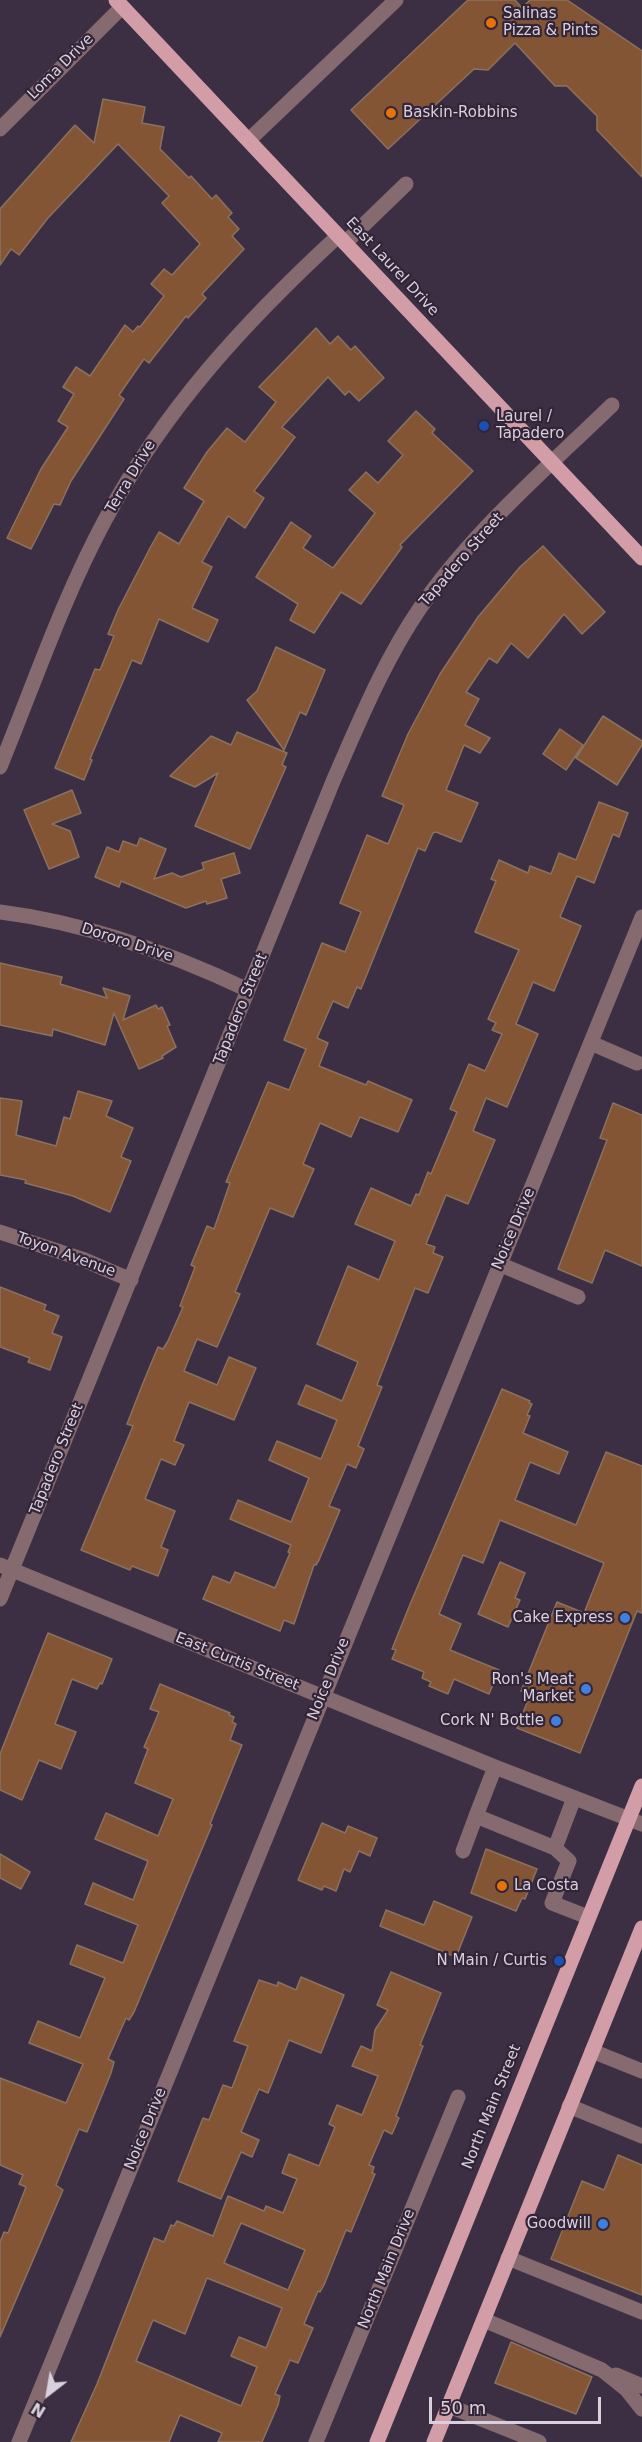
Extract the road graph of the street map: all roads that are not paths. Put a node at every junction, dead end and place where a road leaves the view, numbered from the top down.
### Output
1 (396, 0) edge
2 (119, 4) edge
3 (0, 129) edge
4 (250, 140) junction
5 (406, 183) dead end
6 (341, 239) junction
7 (612, 405) dead end
8 (552, 463) junction
9 (642, 558) edge
10 (0, 767) edge
11 (0, 912) edge
12 (642, 917) edge
13 (636, 949) edge
14 (248, 990) junction
15 (591, 1043) junction
16 (637, 1063) dead end
17 (0, 1232) edge
18 (499, 1264) junction
19 (131, 1280) junction
20 (578, 1297) dead end
21 (6, 1568) edge
22 (0, 1599) edge
23 (322, 1696) junction
24 (495, 1767) junction
25 (642, 1786) edge
26 (574, 1798) junction
27 (476, 1816) junction
28 (635, 1822) edge
29 (555, 1848) junction
30 (463, 1851) dead end
31 (588, 1917) junction
32 (642, 1928) edge
33 (592, 2051) junction
34 (642, 2071) edge
35 (458, 2097) dead end
36 (569, 2106) junction
37 (642, 2136) edge
38 (508, 2258) junction
39 (642, 2312) edge
40 (484, 2320) junction
41 (602, 2370) junction
42 (642, 2386) edge
43 (449, 2406) junction
44 (642, 2409) edge
45 (19, 2442) edge
46 (316, 2442) edge
47 (377, 2442) edge
48 (434, 2442) edge
49 (539, 2442) edge

1 - 4 street
2 - 3 street, Loma Drive
2 - 4 main road, East Laurel Drive
4 - 6 main road, East Laurel Drive
5 - 6 street, Terra Drive
6 - 8 main road, East Laurel Drive
6 - 10 street, Terra Drive
7 - 8 street, Tapadero Street
8 - 9 main road, East Laurel Drive
8 - 14 street, Tapadero Street
11 - 14 street, Dororo Drive
12 - 13 street, Noice Drive
13 - 15 street, Noice Drive
14 - 19 street, Tapadero Street
15 - 16 street
15 - 18 street, Noice Drive
17 - 19 street, Toyon Avenue
18 - 20 street
18 - 23 street, Noice Drive
19 - 21 street, Tapadero Street
21 - 22 street, Tapadero Street
21 - 23 street, East Curtis Street
23 - 24 street, East Curtis Street
23 - 45 street, Noice Drive
24 - 26 street, East Curtis Street
24 - 27 street
25 - 28 main road, North Main Street
26 - 28 street, East Curtis Street
26 - 29 street
27 - 29 street
27 - 30 street
28 - 31 main road, North Main Street
29 - 31 street
31 - 47 main road, North Main Street
32 - 33 main road
33 - 34 street
33 - 36 main road
35 - 46 street, North Main Drive
36 - 37 street
36 - 38 main road
38 - 39 street
38 - 40 main road
40 - 41 street
40 - 43 main road
41 - 42 street
41 - 44 street
43 - 48 main road
43 - 49 street

